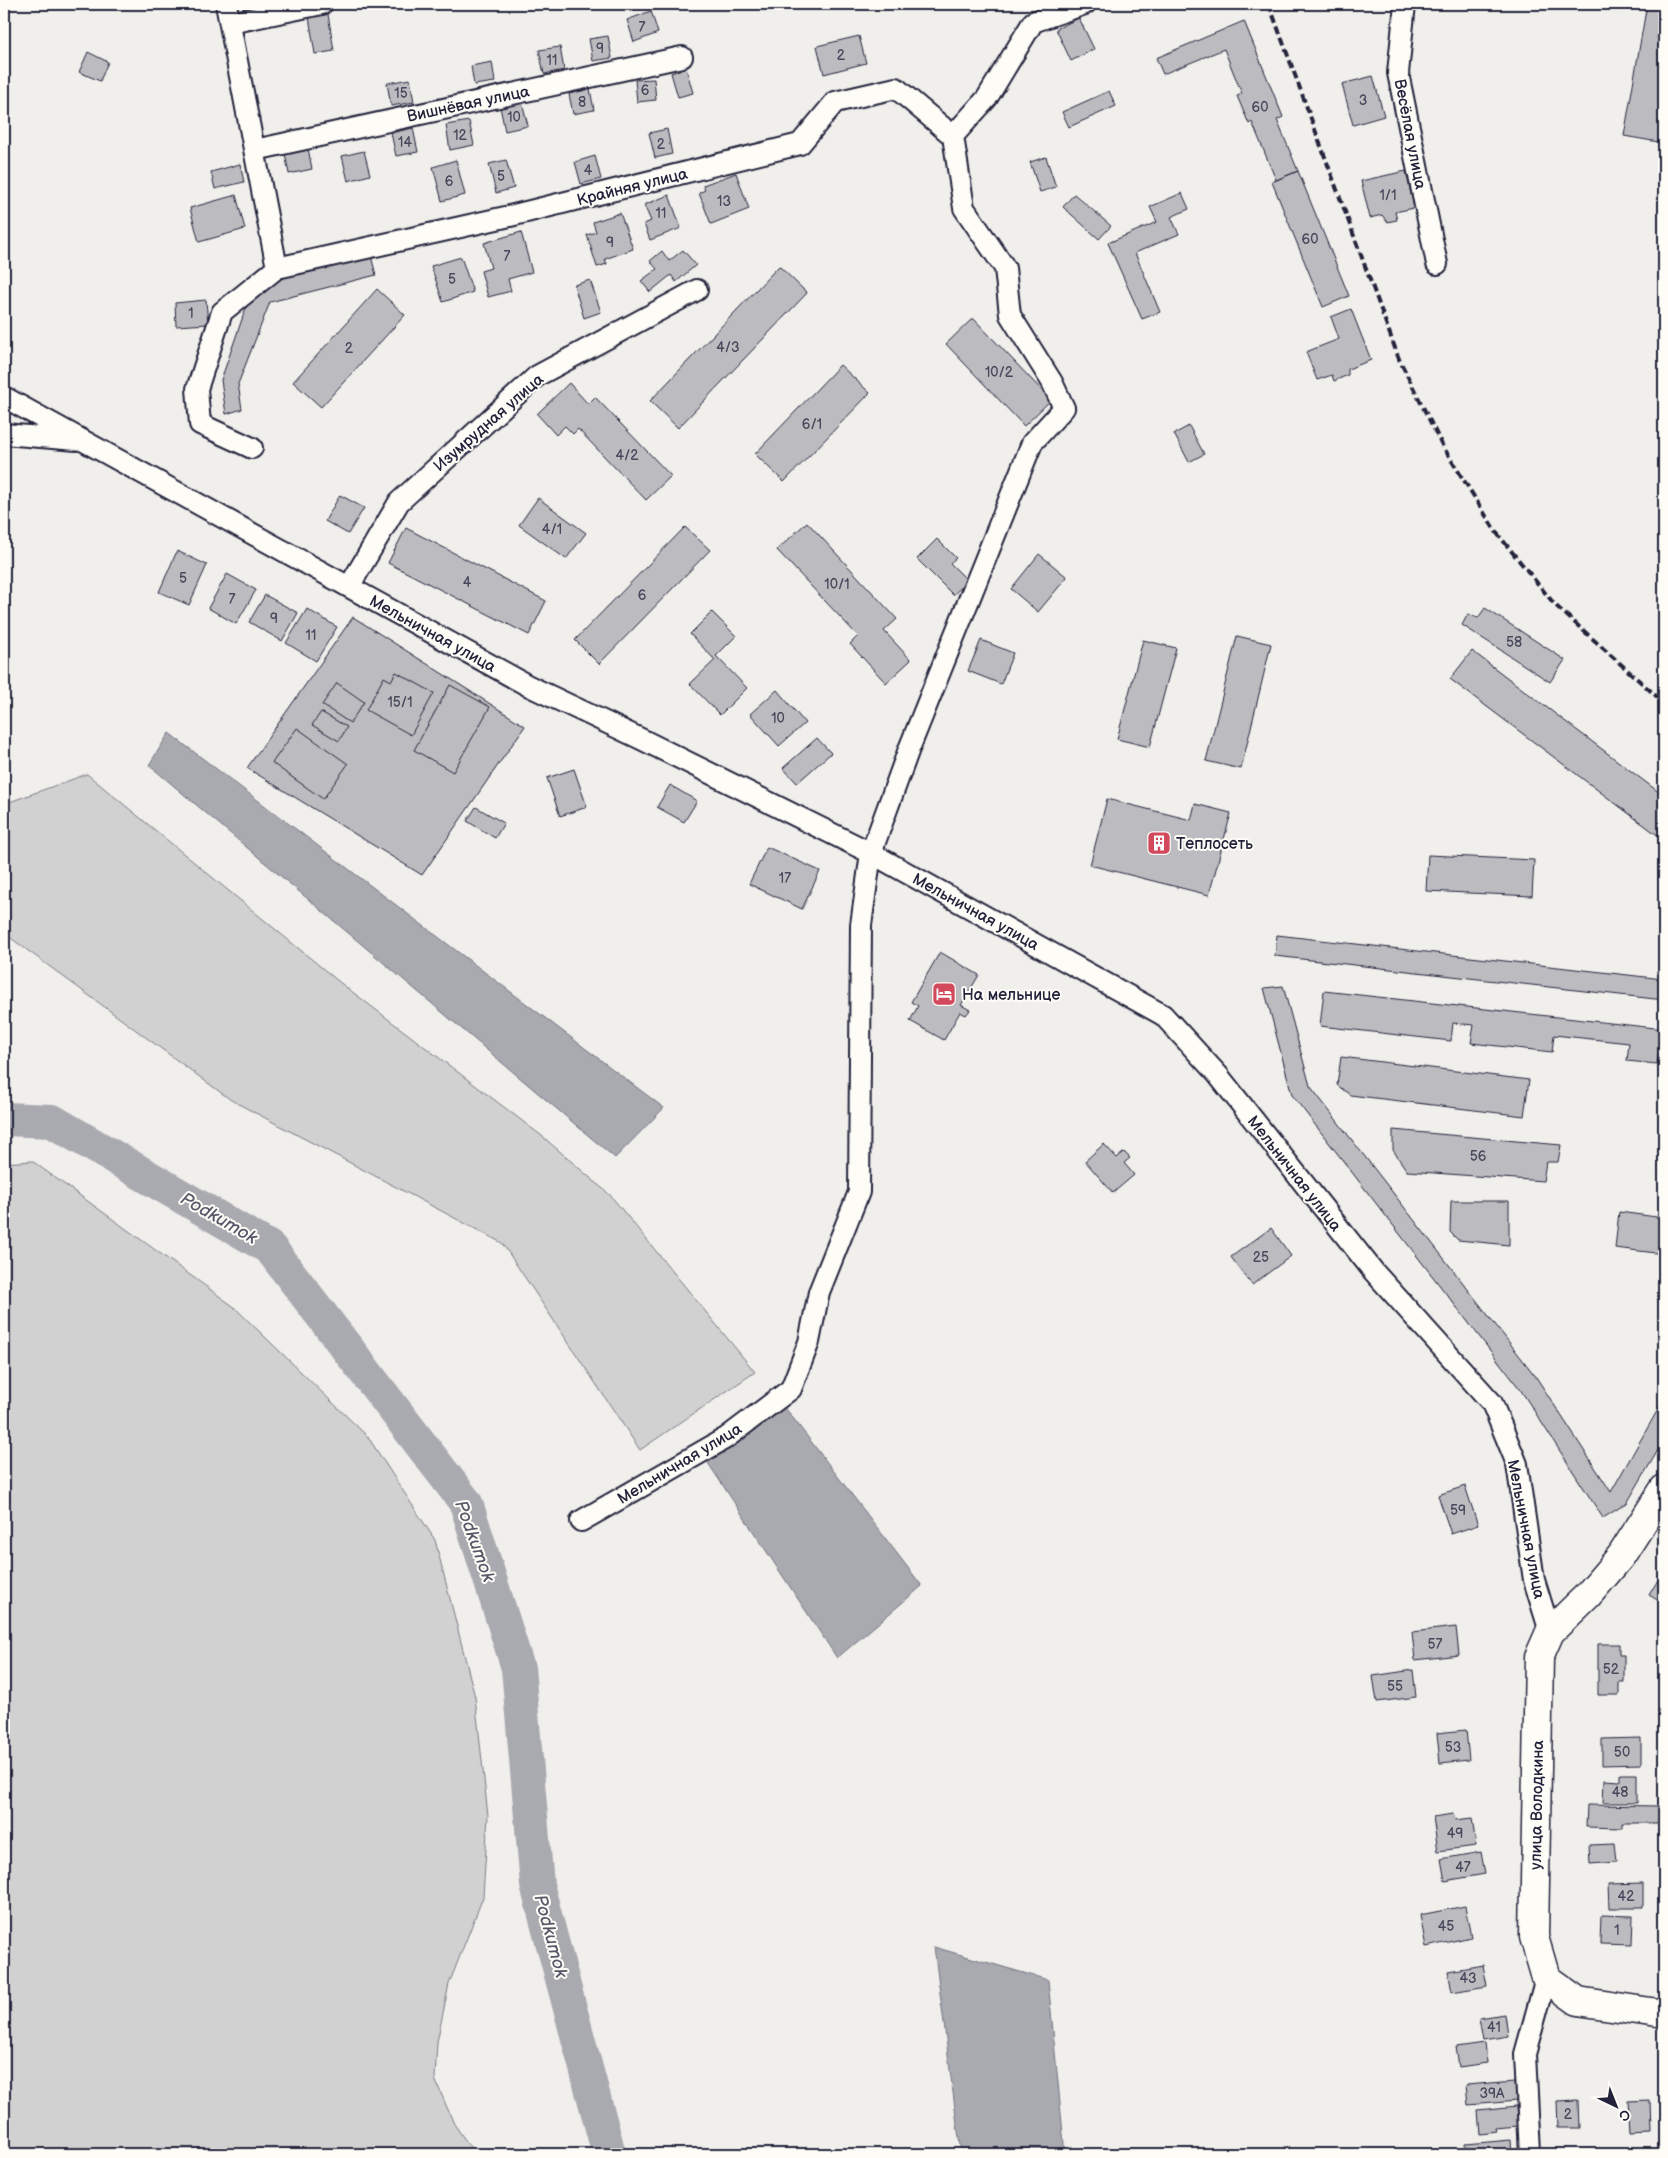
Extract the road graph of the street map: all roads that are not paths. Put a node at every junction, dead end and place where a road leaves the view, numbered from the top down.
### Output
1 (322, 4) edge
2 (1085, 4) edge
3 (1405, 4) edge
4 (228, 13) edge
5 (682, 57) dead end
6 (953, 136) junction
7 (255, 150) junction
8 (1437, 264) dead end
9 (277, 268) junction
10 (698, 290) dead end
11 (4, 397) edge
12 (4, 434) edge
13 (82, 440) junction
14 (252, 448) dead end
15 (349, 587) junction
16 (871, 853) junction
17 (1664, 1490) edge
18 (581, 1520) dead end
19 (1550, 1632) junction
20 (1546, 1978) junction
21 (1664, 2014) edge
22 (1530, 2154) edge

1 - 4 street
2 - 6 street
3 - 8 street, Весёлая улица
4 - 7 street
5 - 7 street, Вишнёвая улица
6 - 9 street, Крайняя улица
6 - 16 street, Мельничная улица
7 - 9 street
9 - 14 street
10 - 15 street, Изумрудная улица
11 - 13 street, Мельничная улица
12 - 13 street
13 - 15 street, Мельничная улица
15 - 16 street, Мельничная улица
16 - 18 street, Мельничная улица
16 - 19 street, Мельничная улица
17 - 19 street
19 - 20 street, улица Володкина
20 - 21 street
20 - 22 street

